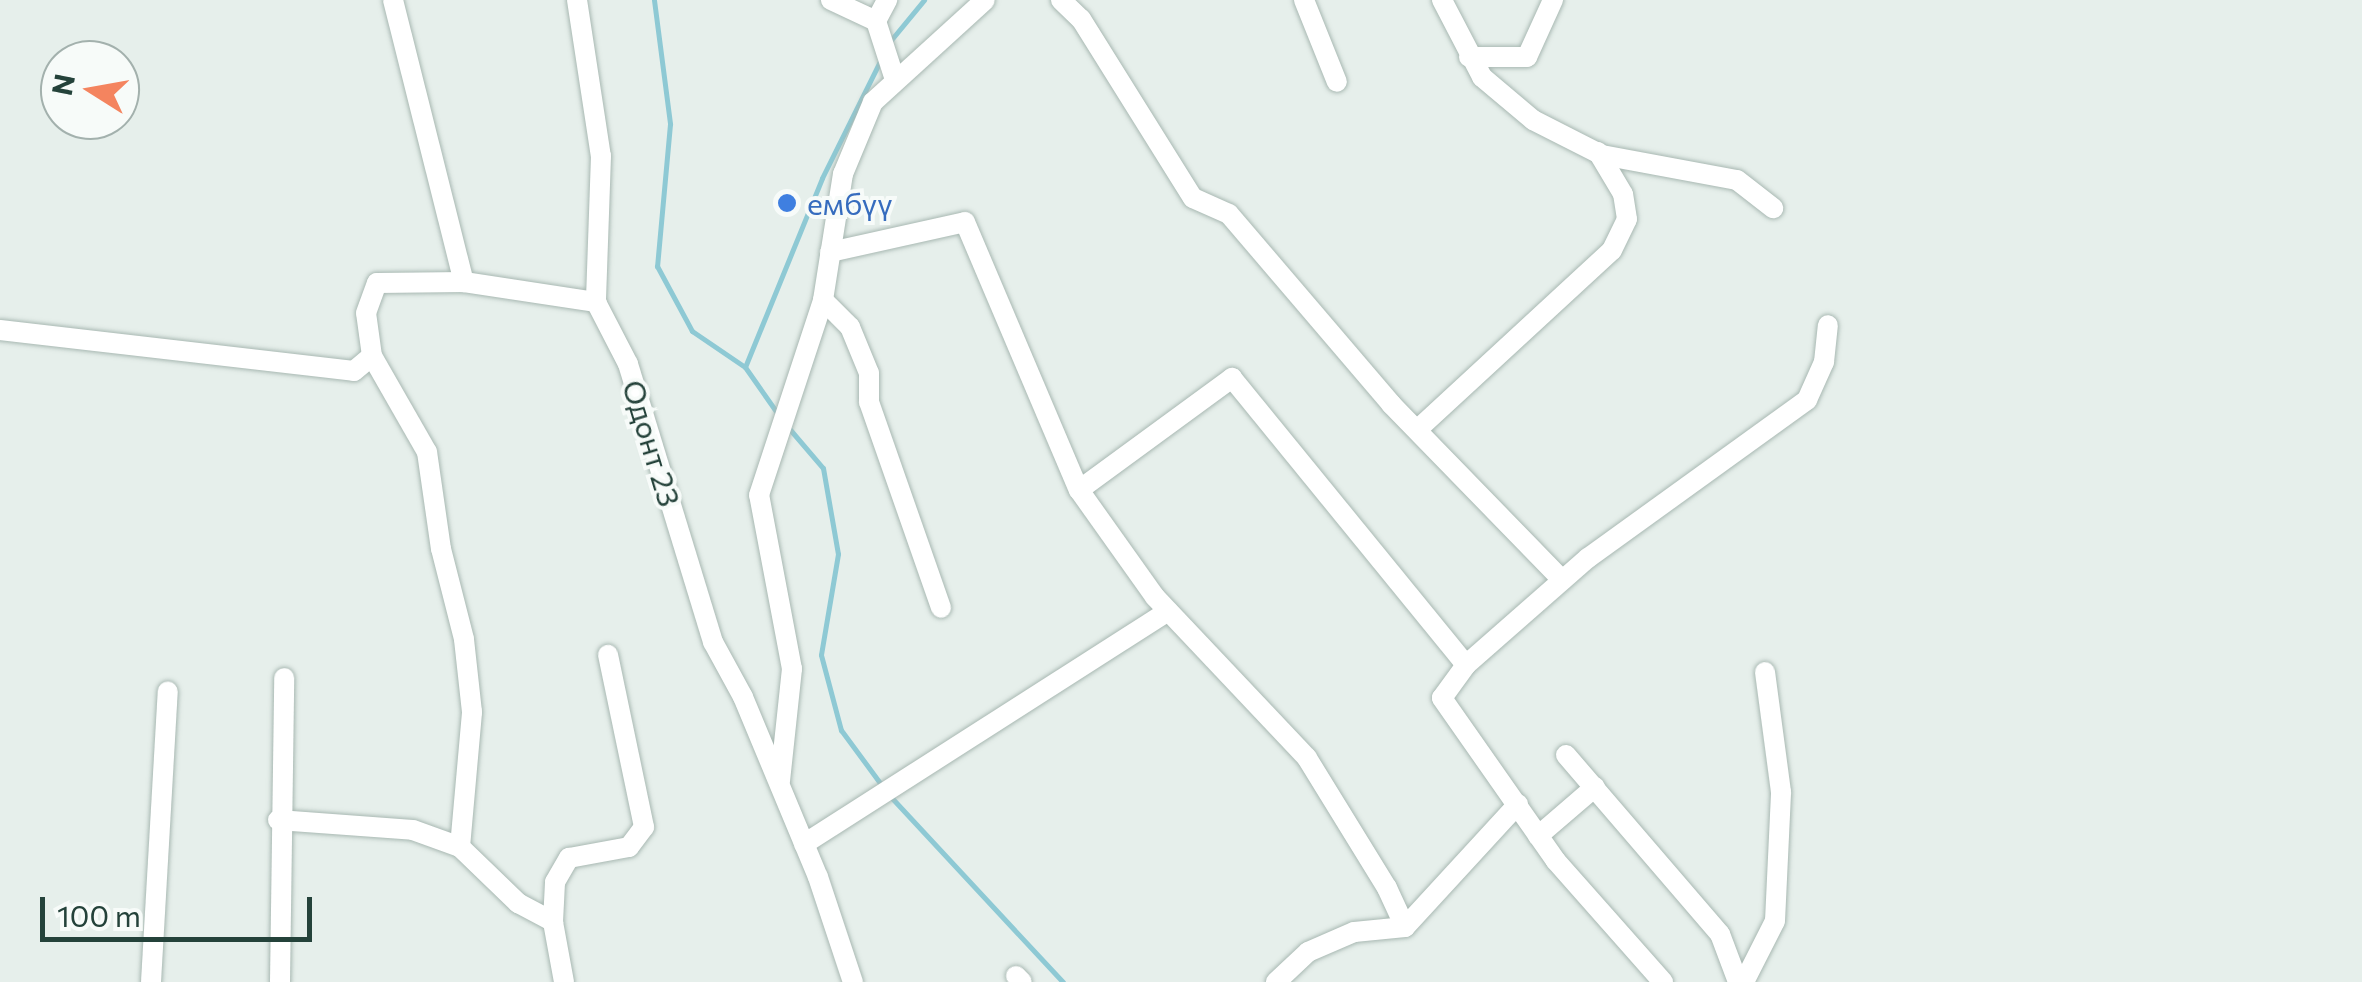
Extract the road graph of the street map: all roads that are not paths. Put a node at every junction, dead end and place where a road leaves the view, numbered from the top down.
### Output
1 (393, 0) edge
2 (578, 0) edge
3 (831, 0) edge
4 (887, 0) edge
5 (986, 0) edge
6 (1061, 0) edge
7 (1304, 0) edge
8 (1442, 0) edge
9 (1554, 0) edge
10 (876, 21) junction
11 (1468, 57) junction
12 (895, 80) junction
13 (1337, 82) dead end
14 (1598, 152) junction
15 (1773, 208) dead end
16 (830, 252) junction
17 (465, 282) junction
18 (823, 300) junction
19 (596, 302) junction
20 (1828, 325) dead end
21 (0, 330) edge
22 (372, 356) junction
23 (1416, 430) junction
24 (1080, 490) junction
25 (1562, 580) junction
26 (941, 608) dead end
27 (1168, 610) junction
28 (608, 655) dead end
29 (1466, 665) junction
30 (1766, 672) dead end
31 (284, 678) dead end
32 (168, 691) dead end
33 (1566, 754) dead end
34 (780, 784) junction
35 (1594, 787) junction
36 (1518, 804) junction
37 (278, 820) junction
38 (1538, 836) junction
39 (804, 844) junction
40 (460, 847) junction
41 (553, 922) junction
42 (1405, 927) junction
43 (151, 982) edge
44 (280, 982) edge
45 (564, 982) edge
46 (853, 982) edge
47 (1276, 982) edge
48 (1663, 982) edge
49 (1741, 982) edge

1 - 17 street
2 - 19 street
3 - 10 street
4 - 10 street
5 - 12 street
6 - 23 street
7 - 13 street
8 - 11 street
9 - 11 street
10 - 12 street
11 - 14 street
12 - 16 street
14 - 15 street
14 - 23 street
16 - 18 street
16 - 24 street
17 - 19 street
17 - 22 street
18 - 26 street
18 - 34 street
19 - 34 street, Одонт 23
20 - 25 street
21 - 22 street
22 - 40 street
23 - 25 street
24 - 27 street
24 - 29 street
25 - 29 street
27 - 39 street
27 - 42 street
28 - 41 street
29 - 36 street
30 - 49 street
31 - 37 street
32 - 43 street
33 - 35 street
34 - 39 street, Одонт 23
35 - 38 street
35 - 49 street
36 - 38 street
36 - 42 street
37 - 40 street
37 - 44 street
38 - 48 street
39 - 46 street, Одонт 23
40 - 41 street
41 - 45 street
42 - 47 street

